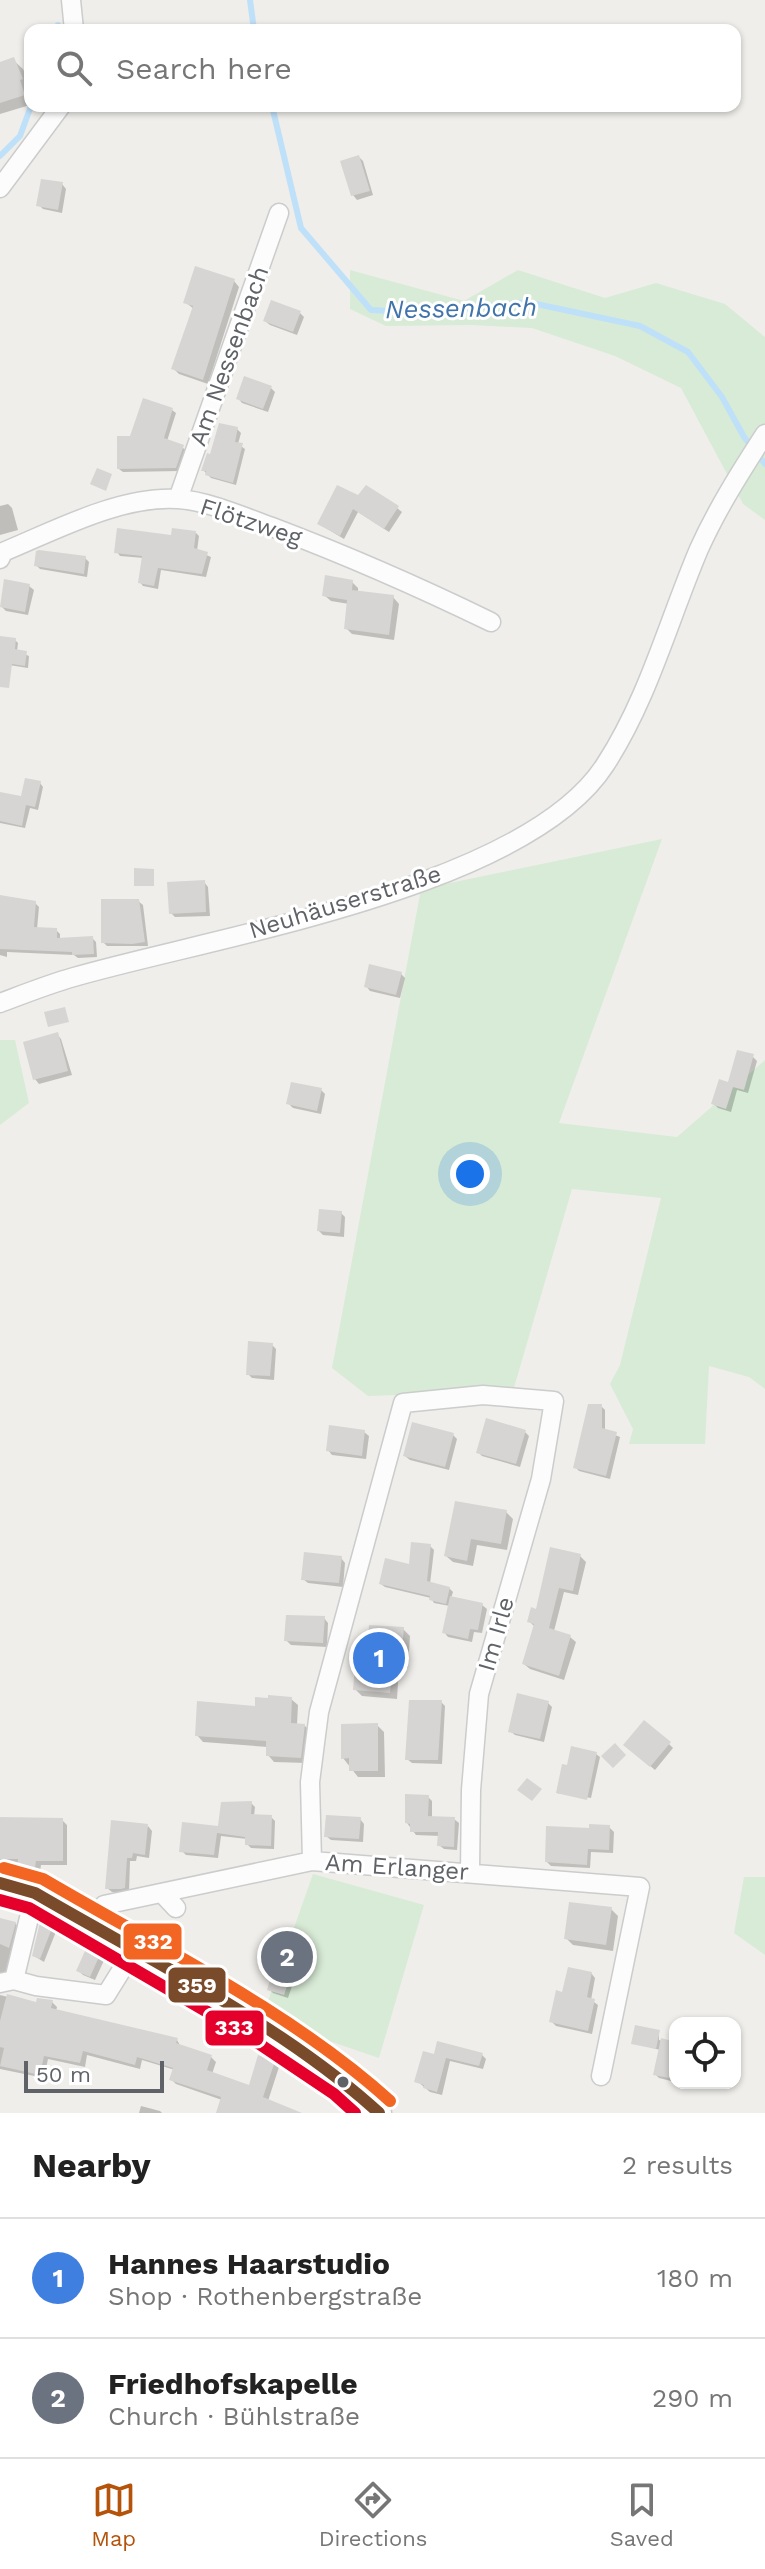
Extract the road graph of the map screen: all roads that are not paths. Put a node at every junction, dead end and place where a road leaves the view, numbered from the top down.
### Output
1 (71, 0) edge
2 (74, 24) edge
3 (57, 112) edge
4 (0, 188) edge
5 (279, 213) dead end
6 (765, 434) edge
7 (178, 499) junction
8 (1, 555) edge
9 (491, 622) dead end
10 (0, 1003) edge
11 (312, 1861) junction
12 (470, 1872) junction
13 (0, 1883) edge
14 (35, 1893) junction
15 (162, 1893) junction
16 (176, 1908) dead end
17 (90, 1925) junction
18 (134, 1950) junction
19 (7, 1981) edge
20 (601, 2076) dead end
21 (379, 2113) edge

1 - 2 street
3 - 4 street
5 - 7 street, Am Nessenbach
6 - 10 street, Neuhäuserstraße
7 - 8 street, Flötzweg
7 - 9 street, Flötzweg
11 - 12 street, Am Erlanger
11 - 12 street, Im Irle
11 - 15 street, Am Erlanger
12 - 20 street, Am Erlanger
13 - 14 street
14 - 17 street
14 - 19 street
15 - 16 street
15 - 17 street, Am Erlanger
17 - 18 street
18 - 19 street
18 - 21 street

